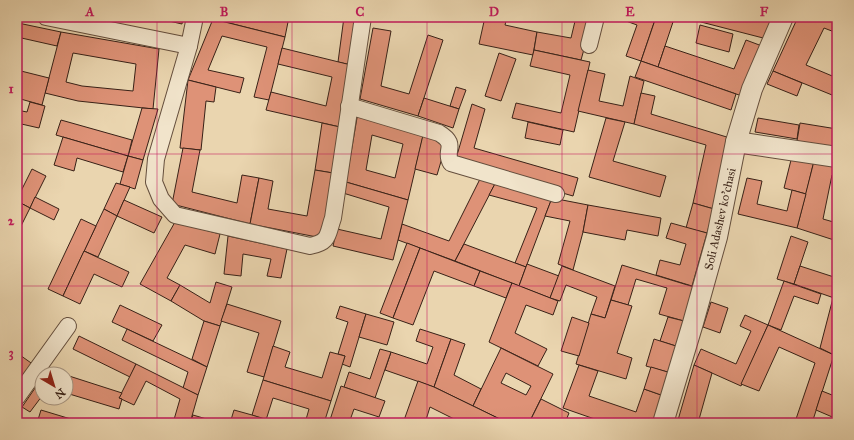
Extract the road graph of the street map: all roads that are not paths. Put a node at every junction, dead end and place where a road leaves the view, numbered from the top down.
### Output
1 (46, 17) edge
2 (195, 17) edge
3 (362, 17) edge
4 (596, 17) edge
5 (783, 17) edge
6 (589, 45) dead end
7 (189, 46) junction
8 (349, 106) junction
9 (736, 142) junction
10 (837, 157) edge
11 (556, 194) dead end
12 (68, 326) dead end
13 (17, 397) edge
14 (663, 423) edge

1 - 7 street
2 - 7 street
3 - 8 street
4 - 6 street
5 - 9 street, Soli Adashev ko'chasi
7 - 8 street
8 - 11 street
9 - 10 street
9 - 14 street, Soli Adashev ko'chasi
12 - 13 street

